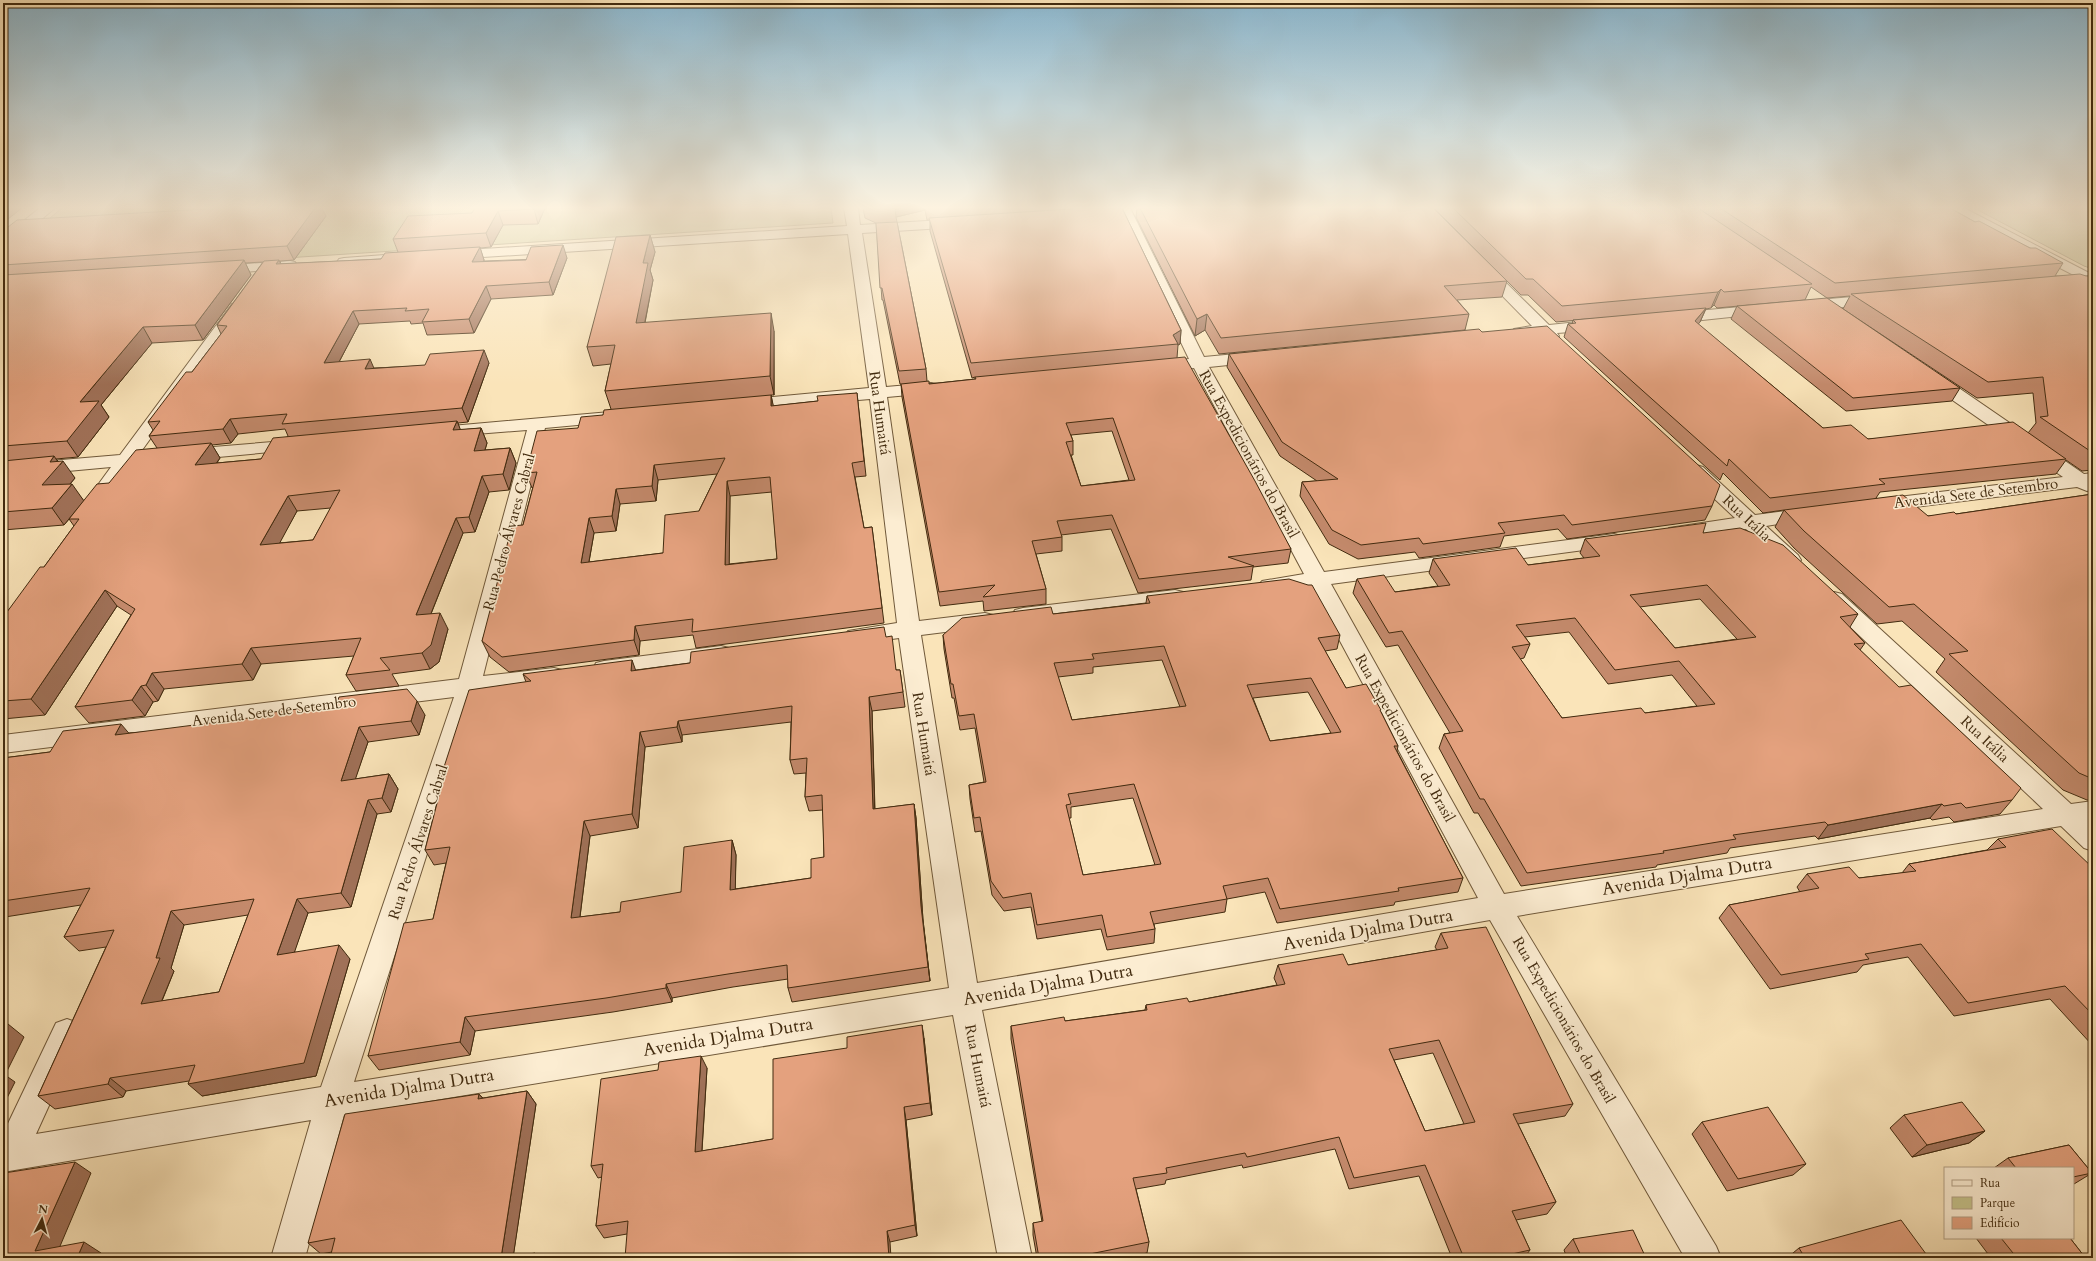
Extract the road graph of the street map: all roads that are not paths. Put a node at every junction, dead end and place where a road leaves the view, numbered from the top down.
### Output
1 (257, 267) edge
2 (266, 267) edge
3 (859, 267) edge
4 (1152, 267) edge
5 (1482, 267) edge
6 (2066, 267) edge
7 (205, 271) edge
8 (2093, 281) edge
9 (2070, 283) edge
10 (1806, 293) edge
11 (1894, 299) edge
12 (1824, 305) junction
13 (1844, 318) edge
14 (1658, 319) edge
15 (1612, 323) edge
16 (1544, 329) junction
17 (1504, 333) edge
18 (1561, 345) edge
19 (1270, 356) edge
20 (1199, 363) junction
21 (1916, 367) edge
22 (1145, 368) edge
23 (949, 386) edge
24 (878, 392) junction
25 (727, 406) edge
26 (624, 416) edge
27 (537, 424) junction
28 (434, 433) edge
29 (315, 443) edge
30 (1682, 458) edge
31 (125, 460) junction
32 (3, 471) edge
33 (2089, 483) edge
34 (1863, 507) edge
35 (1827, 512) edge
36 (81, 519) edge
37 (1751, 522) junction
38 (1657, 534) edge
39 (1633, 538) edge
40 (1319, 580) junction
41 (1248, 588) edge
42 (1192, 595) edge
43 (908, 629) junction
44 (838, 639) edge
45 (743, 651) edge
46 (469, 687) junction
47 (3, 744) edge
48 (2080, 813) edge
49 (2093, 840) edge
50 (1497, 907) junction
51 (964, 999) junction
52 (78, 1012) edge
53 (332, 1101) junction
54 (6, 1156) edge
55 (288, 1258) edge
56 (1015, 1258) edge
57 (1704, 1258) edge

1 - 7 street
2 - 31 street
3 - 24 street, Rua Humaitá
4 - 20 street, Rua Expedicionários do Brasil
5 - 16 street
6 - 8 street
8 - 9 street
10 - 12 street
11 - 12 street
12 - 13 street
12 - 14 street
15 - 16 street
16 - 17 street
16 - 18 street
19 - 20 street
20 - 22 street
20 - 40 street, Rua Expedicionários do Brasil
21 - 33 street
23 - 24 street
24 - 25 street
24 - 43 street, Rua Humaitá
26 - 27 street
27 - 28 street
27 - 46 street, Rua Pedro Álvares Cabral
29 - 31 street
30 - 37 street, Rua Itália
31 - 32 street
31 - 36 street
33 - 34 street, Avenida Sete de Setembro
35 - 37 street
37 - 38 street
37 - 48 street, Rua Itália
39 - 40 street
40 - 41 street
40 - 50 street, Rua Expedicionários do Brasil
42 - 43 street
43 - 44 street
43 - 51 street, Rua Humaitá
45 - 46 street, Avenida Sete de Setembro
46 - 47 street, Avenida Sete de Setembro
46 - 53 street, Rua Pedro Álvares Cabral
48 - 49 street, Rua Itália
48 - 50 street, Avenida Djalma Dutra
50 - 51 street, Avenida Djalma Dutra
50 - 57 street, Rua Expedicionários do Brasil
51 - 53 street, Avenida Djalma Dutra
51 - 56 street, Rua Humaitá
52 - 54 street
53 - 54 street, Avenida Djalma Dutra
53 - 55 street, Rua Pedro Álvares Cabral

